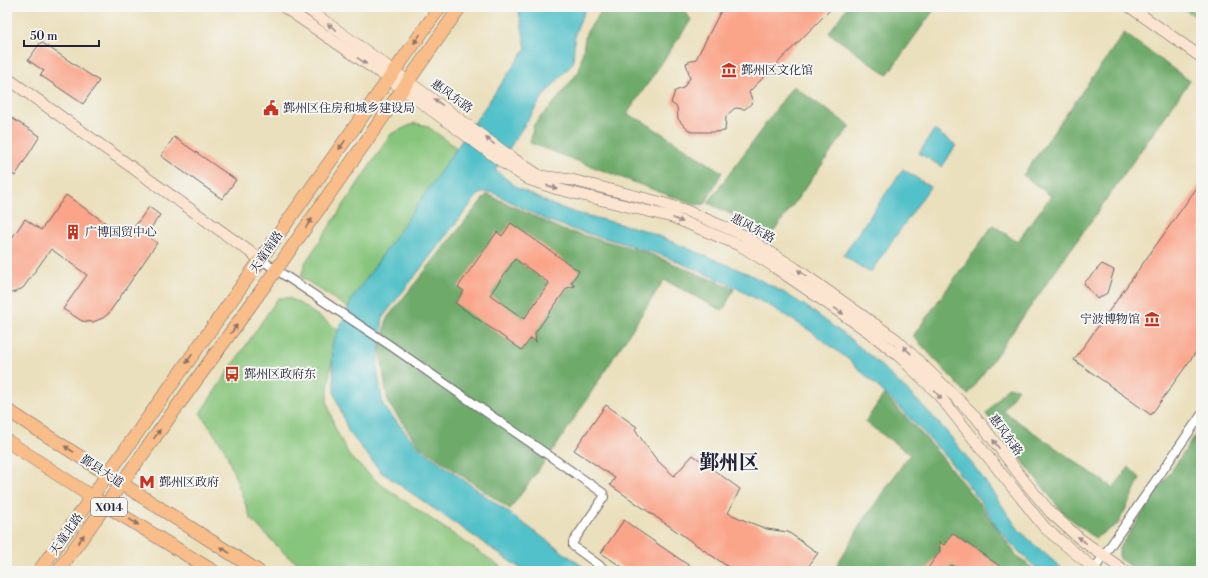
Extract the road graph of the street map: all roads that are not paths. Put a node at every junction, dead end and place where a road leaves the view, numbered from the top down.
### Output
1 (284, 7) edge
2 (305, 7) edge
3 (440, 7) edge
4 (460, 7) edge
5 (1130, 7) edge
6 (1201, 57) edge
7 (392, 75) junction
8 (7, 78) edge
9 (405, 85) junction
10 (508, 160) junction
11 (260, 259) junction
12 (276, 270) junction
13 (7, 410) edge
14 (1201, 415) edge
15 (7, 441) edge
16 (108, 474) junction
17 (121, 483) junction
18 (92, 496) junction
19 (106, 505) junction
20 (1104, 556) junction
21 (1095, 570) edge
22 (40, 571) edge
23 (58, 571) edge
24 (213, 571) edge
25 (258, 571) edge
26 (607, 571) edge
27 (1125, 571) edge

1 -> 7 street, 惠风东路
7 -> 2 street, 惠风东路
3 -> 7 main road, 天童南路
4 - 9 main road
5 - 6 street
7 - 9 street, 惠风东路
7 -> 11 main road, 天童南路
8 - 11 street
9 - 10 street, 惠风东路
12 -> 9 main road
20 -> 10 street, 惠风东路
10 -> 21 street, 惠风东路
11 - 12 street
11 -> 16 main road, 天童南路
17 -> 12 main road
12 - 26 street
16 -> 13 main road, 鄞县大道 / X014
14 - 20 street
15 - 18 main road, X014
16 - 17 main road, 鄞县大道 / X014
16 - 18 main road, 天童南路
17 - 19 main road
25 -> 17 main road, 鄞县大道 / X014
18 - 19 main road, X014
18 - 22 main road, 天童北路
23 -> 19 main road
19 -> 24 main road, X014
20 - 21 street
20 - 27 street, 惠风东路

